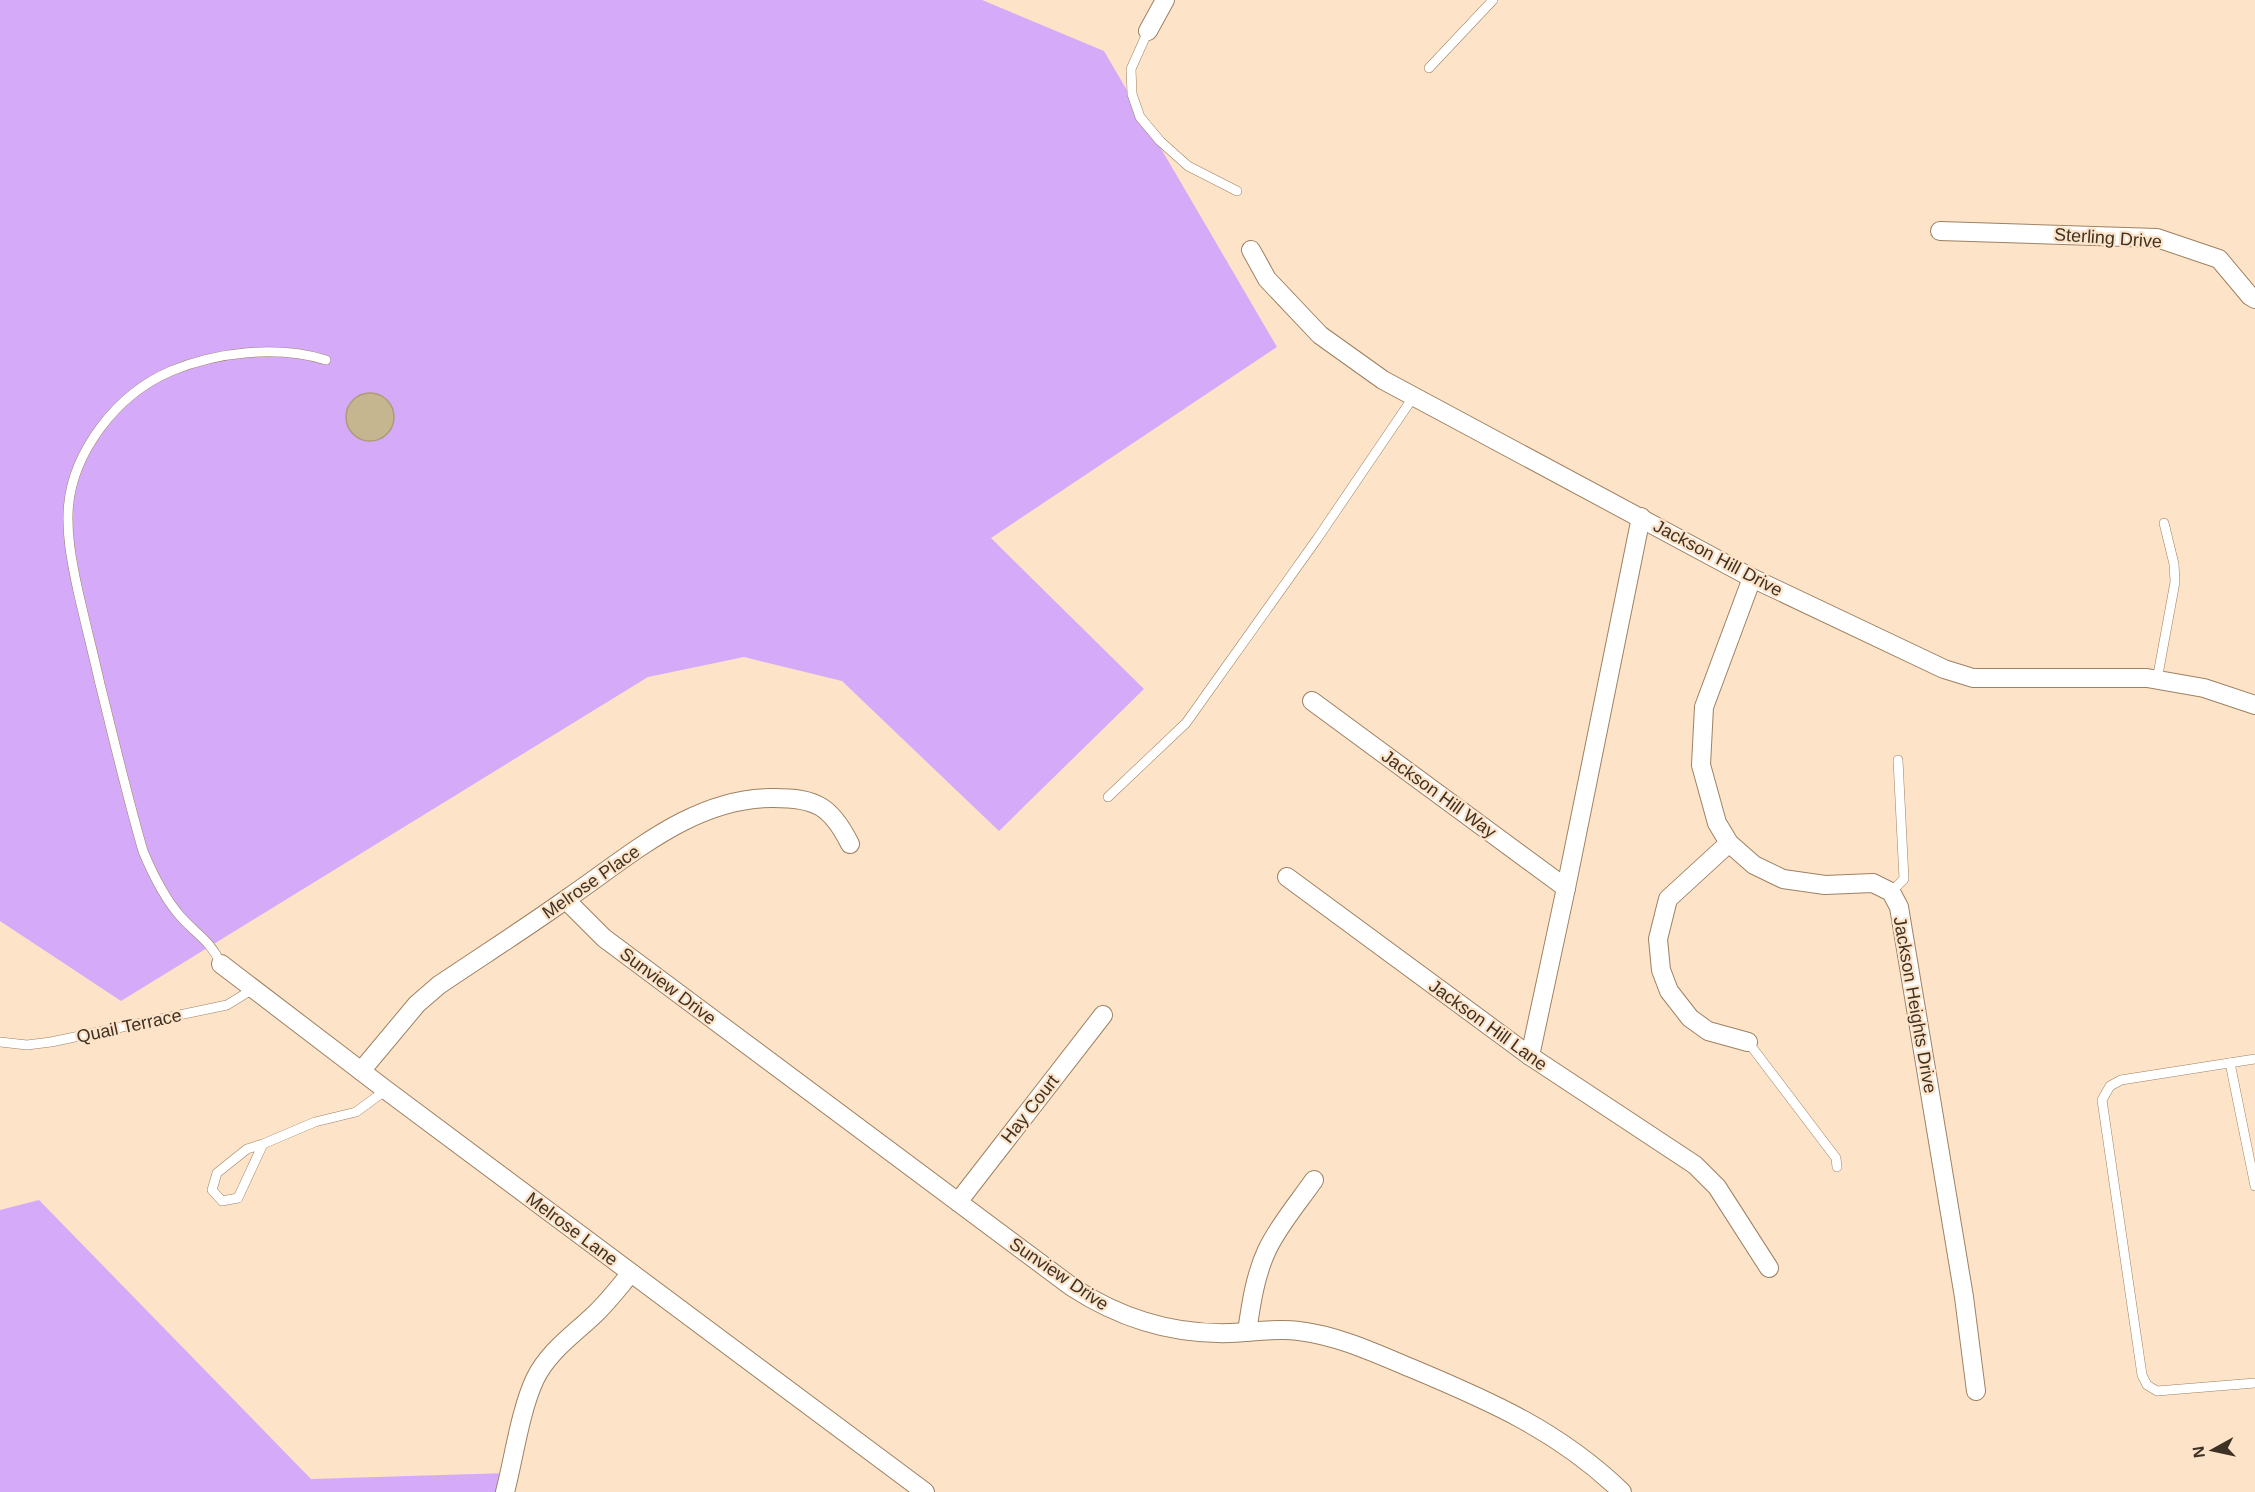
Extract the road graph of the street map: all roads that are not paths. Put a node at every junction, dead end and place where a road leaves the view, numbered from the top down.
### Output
1 (1165, 0) edge
2 (1493, 0) edge
3 (1149, 32) joint
4 (1429, 68) dead end
5 (1237, 191) dead end
6 (1940, 231) dead end
7 (1251, 250) dead end
8 (2255, 299) edge
9 (326, 360) dead end
10 (1414, 396) junction
11 (1641, 517) junction
12 (2164, 523) dead end
13 (1752, 578) junction
14 (2157, 680) junction
15 (1312, 700) dead end
16 (2255, 705) edge
17 (1898, 760) dead end
18 (1108, 797) dead end
19 (1730, 843) junction
20 (850, 844) dead end
21 (1287, 877) dead end
22 (1566, 888) junction
23 (1891, 892) junction
24 (566, 900) junction
25 (221, 964) joint
26 (253, 989) junction
27 (1103, 1016) dead end
28 (0, 1042) edge
29 (1748, 1042) joint
30 (1530, 1056) junction
31 (2255, 1059) edge
32 (2230, 1063) junction
33 (361, 1071) junction
34 (386, 1090) junction
35 (263, 1144) junction
36 (1837, 1167) dead end
37 (1314, 1180) dead end
38 (2255, 1186) edge
39 (958, 1202) junction
40 (1769, 1268) dead end
41 (631, 1273) junction
42 (1247, 1332) junction
43 (2255, 1383) edge
44 (1976, 1391) dead end
45 (505, 1492) edge
46 (925, 1492) edge
47 (1622, 1492) edge

1 - 3 street
2 - 4 lane
3 - 5 lane
6 - 8 street, Sterling Drive
7 - 10 street, Jackson Hill Drive
9 - 25 lane
10 - 11 street, Jackson Hill Drive
10 - 18 lane
11 - 13 street, Jackson Hill Drive
11 - 22 street
12 - 14 lane
13 - 14 street, Jackson Hill Drive
13 - 19 street, Jackson Heights Drive
14 - 16 street, Jackson Hill Drive
15 - 22 street, Jackson Hill Way
17 - 23 lane
19 - 23 street, Jackson Heights Drive
19 - 29 street
20 - 24 street, Melrose Place
21 - 30 street, Jackson Hill Lane
22 - 30 street
23 - 44 street, Jackson Heights Drive
24 - 33 street, Melrose Place
24 - 39 street, Sunview Drive
25 - 26 street, Melrose Lane
26 - 28 lane, Quail Terrace
26 - 33 street, Melrose Lane
27 - 39 street, Hay Court
29 - 36 lane
30 - 40 street, Jackson Hill Lane
31 - 32 lane
32 - 38 lane
32 - 43 lane
33 - 34 street, Melrose Lane
34 - 35 lane
34 - 41 street, Melrose Lane
35 - 35 lane
37 - 42 street
39 - 42 street, Sunview Drive
41 - 45 street
41 - 46 street, Melrose Lane
42 - 47 street, Sunview Drive

